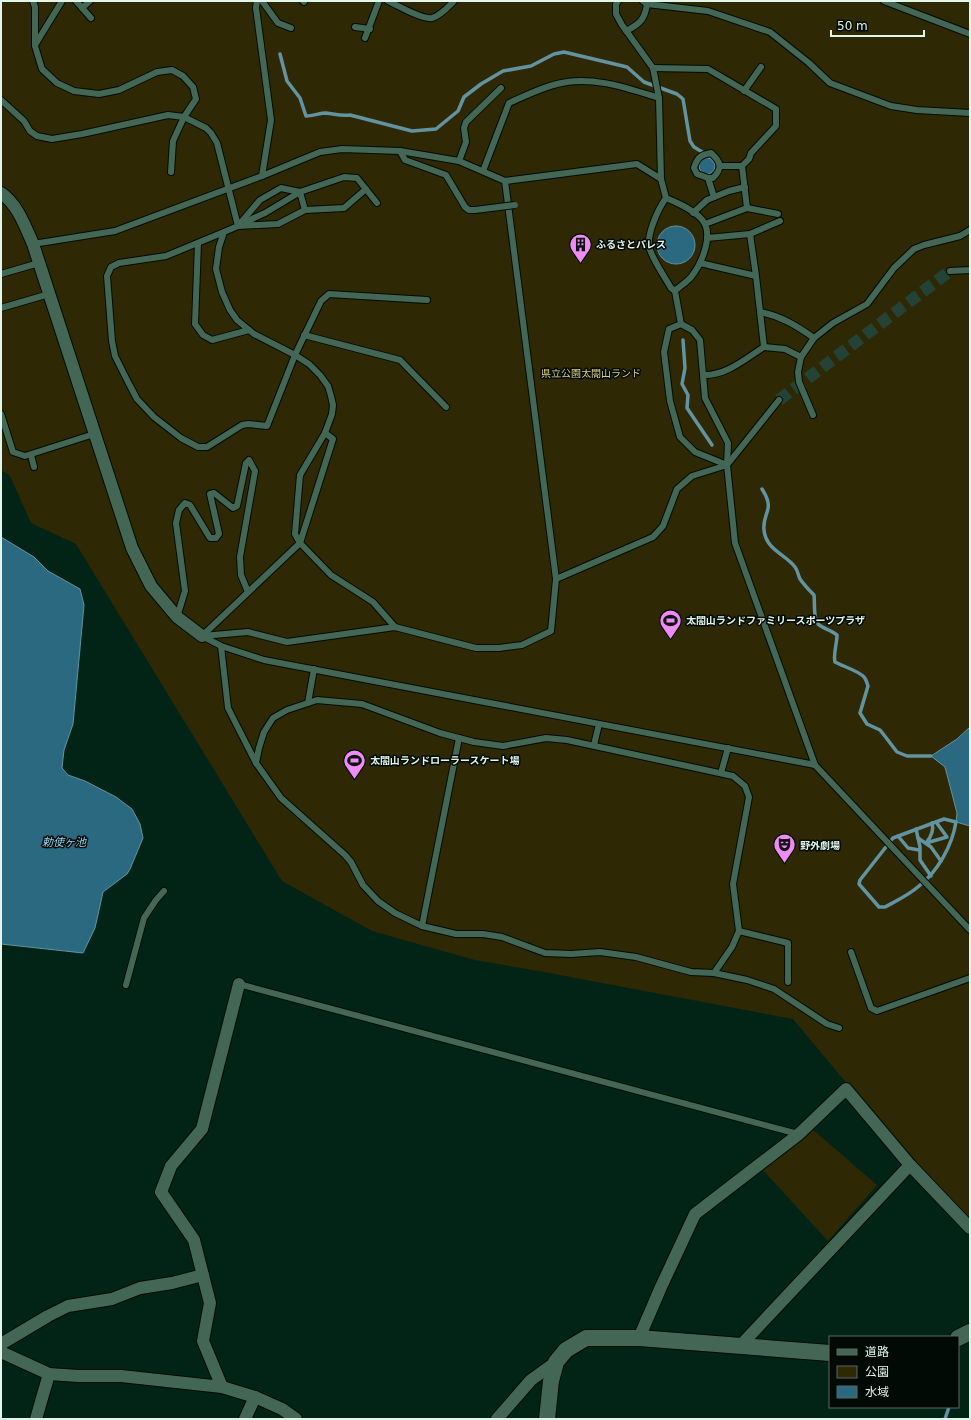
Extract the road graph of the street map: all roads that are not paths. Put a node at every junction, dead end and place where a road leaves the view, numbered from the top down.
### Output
1 (33, 1) edge
2 (62, 1) edge
3 (76, 1) edge
4 (90, 1) edge
5 (257, 1) edge
6 (262, 1) edge
7 (379, 1) edge
8 (388, 1) edge
9 (454, 1) edge
10 (884, 1) edge
11 (616, 2) edge
12 (645, 2) edge
13 (82, 8) junction
14 (91, 18) dead end
15 (355, 27) dead end
16 (292, 28) dead end
17 (370, 29) junction
18 (626, 30) junction
19 (970, 34) edge
20 (365, 38) dead end
21 (35, 46) junction
22 (761, 67) dead end
23 (654, 68) junction
24 (500, 88) dead end
25 (744, 91) junction
26 (659, 98) junction
27 (1, 100) edge
28 (970, 113) edge
29 (184, 117) junction
30 (400, 151) junction
31 (459, 162) junction
32 (720, 166) junction
33 (742, 166) junction
34 (484, 171) junction
35 (171, 172) dead end
36 (262, 176) junction
37 (708, 178) junction
38 (661, 179) junction
39 (506, 180) junction
40 (745, 187) junction
41 (229, 189) junction
42 (366, 189) junction
43 (300, 192) junction
44 (1, 193) edge
45 (666, 198) junction
46 (714, 198) junction
47 (377, 203) dead end
48 (515, 205) dead end
49 (747, 208) junction
50 (305, 210) junction
51 (693, 213) junction
52 (778, 214) dead end
53 (780, 221) dead end
54 (705, 224) junction
55 (238, 226) junction
56 (970, 230) edge
57 (224, 232) junction
58 (750, 234) junction
59 (707, 238) junction
60 (198, 243) junction
61 (33, 244) junction
62 (39, 263) junction
63 (700, 263) junction
64 (970, 270) edge
65 (950, 271) tunnel mouth
66 (1, 274) edge
67 (756, 276) junction
68 (675, 291) junction
69 (49, 294) junction
70 (427, 300) dead end
71 (1, 308) edge
72 (760, 312) junction
73 (681, 324) junction
74 (248, 330) junction
75 (304, 335) junction
76 (814, 338) junction
77 (764, 347) junction
78 (295, 355) junction
79 (801, 357) junction
80 (703, 375) junction
81 (779, 400) tunnel mouth
82 (446, 407) dead end
83 (1, 414) edge
84 (813, 415) dead end
85 (325, 433) junction
86 (94, 434) junction
87 (31, 455) junction
88 (727, 465) junction
89 (34, 467) dead end
90 (300, 543) junction
91 (556, 579) junction
92 (248, 592) junction
93 (177, 617) junction
94 (395, 627) junction
95 (202, 636) junction
96 (221, 646) junction
97 (314, 669) junction
98 (308, 703) junction
99 (599, 724) junction
100 (459, 738) junction
101 (594, 745) junction
102 (728, 748) junction
103 (256, 763) junction
104 (816, 765) junction
105 (721, 773) junction
106 (164, 891) dead end
107 (422, 926) junction
108 (970, 930) edge
109 (739, 931) junction
110 (851, 952) dead end
111 (714, 972) junction
112 (970, 978) edge
113 (788, 982) dead end
114 (239, 984) joint
115 (126, 985) dead end
116 (839, 1028) dead end
117 (799, 1134) junction
118 (910, 1165) junction
119 (970, 1228) edge
120 (203, 1275) junction
121 (970, 1332) edge
122 (640, 1338) junction
123 (959, 1338) edge
124 (1, 1344) edge
125 (740, 1346) junction
126 (1, 1352) edge
127 (829, 1353) edge
128 (556, 1362) junction
129 (48, 1374) junction
130 (222, 1387) junction
131 (255, 1398) junction
132 (36, 1419) edge
133 (245, 1419) edge
134 (296, 1419) edge
135 (497, 1419) edge
136 (547, 1419) edge

1 - 21 lane
2 - 21 lane
3 - 13 lane
4 - 13 lane
5 - 36 lane
6 - 16 lane
7 - 17 lane
8 - 9 lane
10 - 19 lane
11 - 18 lane
12 - 18 lane
12 - 28 lane
13 - 14 lane
15 - 17 lane
17 - 20 lane
18 - 23 lane
21 - 29 lane
22 - 25 lane
23 - 25 lane
23 - 26 lane
24 - 31 lane
25 - 33 lane
26 - 34 lane
26 - 38 lane
27 - 29 lane
29 - 35 lane
29 - 41 lane
30 - 31 lane
30 - 36 lane
30 - 48 lane, bridge
31 - 34 lane
32 - 33 lane
32 - 37 lane
32 - 37 lane
33 - 40 lane
34 - 39 lane
36 - 41 lane
37 - 46 lane
38 - 39 lane
38 - 45 lane
39 - 91 lane
40 - 46 lane
40 - 49 lane
41 - 55 lane
41 - 61 lane
42 - 43 lane
42 - 47 lane
42 - 50 lane
43 - 50 lane
43 - 55 lane
43 - 55 lane
44 - 61 street
45 - 51 lane
45 - 68 lane
46 - 51 lane
49 - 52 lane
49 - 54 lane
50 - 55 lane
51 - 54 lane
53 - 58 lane
54 - 59 lane
55 - 57 lane
56 - 76 lane
57 - 60 lane
57 - 74 lane
58 - 59 lane
58 - 67 lane
59 - 63 lane
60 - 74 lane
60 - 78 lane
61 - 62 street
62 - 66 lane
62 - 69 street
63 - 67 lane
63 - 68 lane
64 - 65 lane
67 - 72 lane
68 - 73 lane
69 - 71 lane
69 - 86 street
70 - 75 lane
72 - 76 lane
72 - 77 lane
73 - 80 lane
73 - 88 lane
74 - 78 lane
75 - 78 lane
75 - 82 lane
76 - 79 lane
77 - 79 lane
77 - 80 lane
78 - 85 lane
79 - 84 lane
80 - 88 lane
81 - 88 lane
83 - 87 lane
85 - 90 lane
85 - 90 lane
86 - 87 lane
86 - 93 street
87 - 89 lane
88 - 91 lane
88 - 104 lane
90 - 92 lane
90 - 94 lane
91 - 94 lane
92 - 93 lane
92 - 95 lane
93 - 95 street
94 - 95 lane
95 - 96 lane
96 - 97 lane
96 - 103 lane
97 - 98 lane
97 - 99 lane
98 - 100 lane
98 - 103 lane
99 - 101 lane
99 - 102 lane
100 - 101 lane
100 - 107 lane
101 - 105 lane
102 - 104 lane
102 - 105 lane
103 - 107 lane
104 - 108 lane
105 - 109 lane
106 - 115 lane
107 - 111 lane
109 - 111 lane
109 - 113 lane
110 - 112 lane
111 - 116 lane
114 - 117 lane
114 - 120 street
117 - 118 street
117 - 122 street
118 - 119 street
118 - 125 street
120 - 124 street
120 - 130 street
121 - 123 street
122 - 125 street
122 - 128 street
125 - 127 street
126 - 129 street
128 - 135 street
128 - 136 street
129 - 130 street
129 - 132 street
130 - 131 street
131 - 133 street
131 - 134 street

